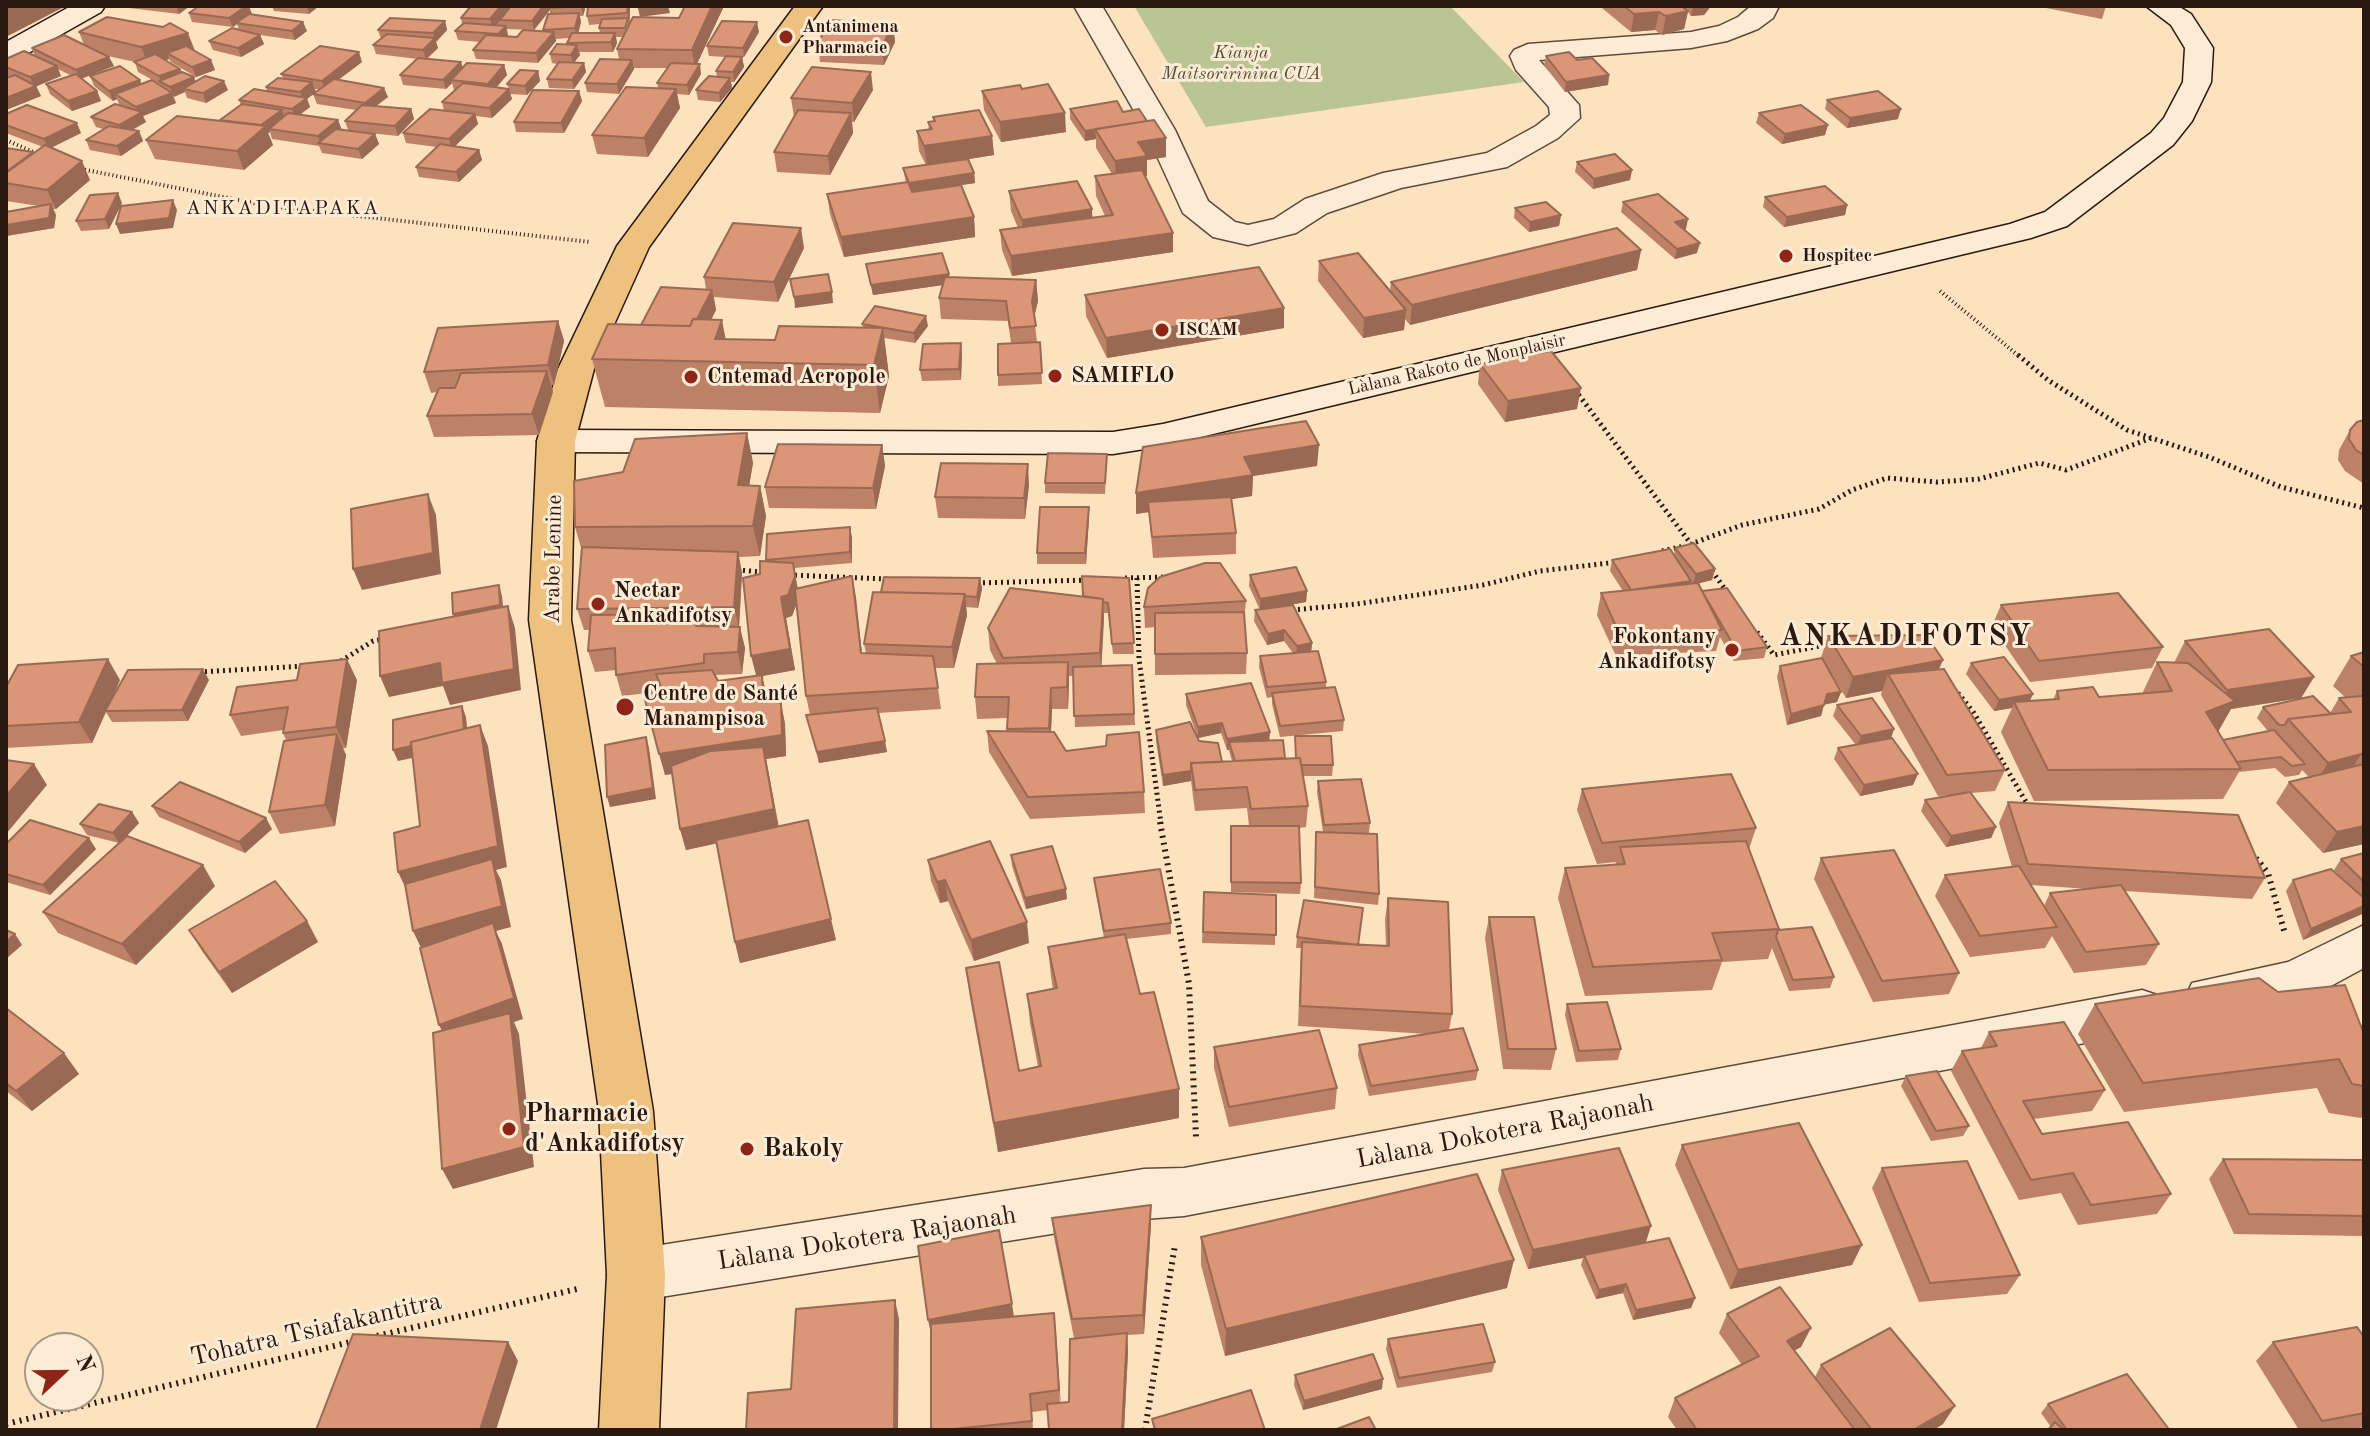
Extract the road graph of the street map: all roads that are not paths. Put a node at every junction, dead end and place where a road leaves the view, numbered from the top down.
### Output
1 (91, 6) edge
2 (809, 6) edge
3 (1088, 6) edge
4 (1765, 6) edge
5 (2160, 6) edge
6 (6, 54) edge
7 (556, 441) junction
8 (2364, 945) edge
9 (636, 1275) junction
10 (629, 1430) edge

1 - 6 street
2 - 7 main road, Arabe Lenine
3 - 4 street
5 - 7 street, Làlana Rakoto de Monplaisir
7 - 9 main road, Arabe Lenine
8 - 9 street, Làlana Dokotera Rajaonah
9 - 10 main road, Arabe Lenine

